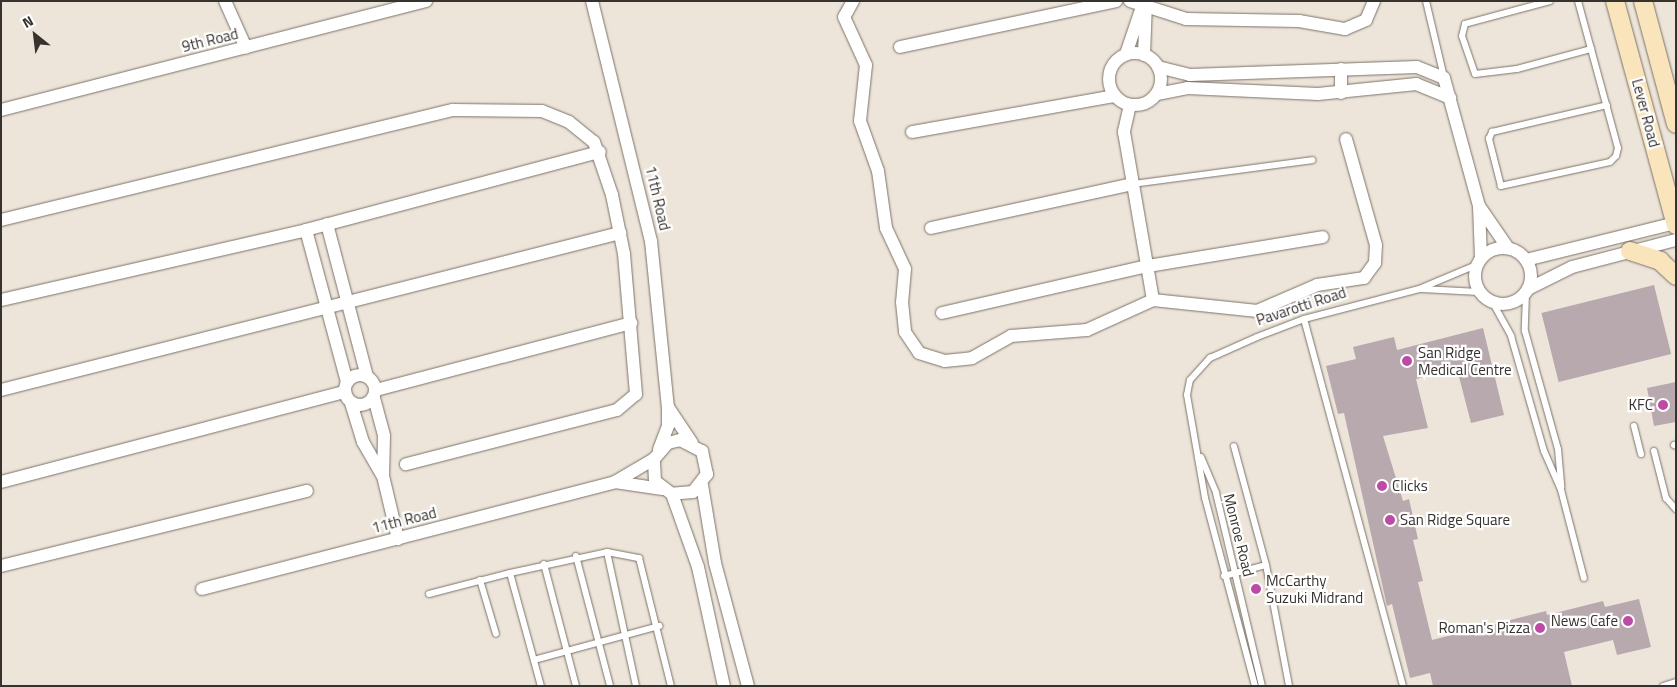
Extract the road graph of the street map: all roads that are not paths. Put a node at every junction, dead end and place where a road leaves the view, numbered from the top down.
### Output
1 (225, 1) edge
2 (426, 1) edge
3 (592, 1) edge
4 (854, 1) edge
5 (1116, 1) edge
6 (1374, 1) edge
7 (1426, 1) edge
8 (1550, 1) edge
9 (1578, 1) edge
10 (1616, 1) edge
11 (1643, 1) edge
12 (1142, 3) edge
13 (900, 47) dead end
14 (246, 48) junction
15 (1591, 49) junction
16 (1126, 54) junction
17 (1144, 55) junction
18 (1158, 66) junction
19 (1394, 68) junction
20 (1341, 69) junction
21 (1282, 71) junction
22 (1444, 78) junction
23 (1396, 86) junction
24 (1282, 92) junction
25 (1341, 93) junction
26 (1157, 94) junction
27 (1115, 96) junction
28 (1450, 98) junction
29 (1130, 105) junction
30 (1606, 106) junction
31 (1, 110) edge
32 (1676, 124) edge
33 (912, 132) dead end
34 (1346, 138) dead end
35 (600, 152) junction
36 (1312, 160) dead end
37 (1133, 184) junction
38 (1480, 206) junction
39 (1, 220) edge
40 (327, 224) junction
41 (1676, 224) edge
42 (931, 228) dead end
43 (306, 230) junction
44 (620, 233) junction
45 (1323, 237) dead end
46 (1676, 240) edge
47 (1508, 248) junction
48 (1630, 251) junction
49 (1526, 260) junction
50 (1479, 261) junction
51 (1148, 266) junction
52 (1676, 276) edge
53 (1419, 289) junction
54 (1527, 291) junction
55 (1479, 292) junction
56 (1, 300) edge
57 (347, 300) junction
58 (1154, 300) junction
59 (1493, 303) junction
60 (327, 305) junction
61 (942, 313) dead end
62 (1304, 319) junction
63 (631, 323) junction
64 (1198, 367) joint
65 (367, 376) junction
66 (1, 390) edge
67 (348, 392) junction
68 (375, 394) junction
69 (668, 407) junction
70 (1634, 426) dead end
71 (692, 443) junction
72 (1234, 446) dead end
73 (1199, 451) junction
74 (1654, 451) dead end
75 (1641, 454) dead end
76 (656, 455) junction
77 (406, 464) dead end
78 (383, 476) junction
79 (1, 482) edge
80 (615, 482) junction
81 (702, 485) junction
82 (1561, 490) junction
83 (307, 491) dead end
84 (667, 492) junction
85 (1676, 509) edge
86 (398, 539) junction
87 (607, 552) junction
88 (576, 556) junction
89 (544, 564) junction
90 (1266, 565) junction
91 (1, 566) edge
92 (510, 573) junction
93 (1236, 573) junction
94 (1224, 576) junction
95 (1584, 578) dead end
96 (480, 580) junction
97 (202, 589) dead end
98 (429, 594) dead end
99 (659, 626) junction
100 (496, 634) dead end
101 (624, 635) junction
102 (598, 642) junction
103 (566, 651) junction
104 (534, 660) junction
105 (1676, 682) edge
106 (541, 686) edge
107 (576, 686) edge
108 (610, 686) edge
109 (636, 686) edge
110 (671, 686) edge
111 (724, 686) edge
112 (748, 686) edge
113 (1255, 686) edge
114 (1262, 686) edge
115 (1289, 686) edge
116 (1403, 686) edge
117 (1663, 686) edge

1 - 14 street
2 - 14 street, 9th Road
3 - 69 street, 11th Road
4 - 58 street
5 - 13 street
6 - 12 street
7 - 22 lane
8 - 15 lane
9 - 15 lane
10 - 41 main road, Lever Road
11 - 32 main road, Lever Road
12 - 16 street
12 - 17 street
14 - 31 street, 9th Road
15 - 30 lane
16 - 17 street
16 - 27 street
17 - 18 street
18 - 21 street
18 - 26 street
19 - 20 street
19 - 22 street
19 - 23 street
20 - 21 street
20 - 25 street
21 - 24 street
22 - 28 street
23 - 25 street
23 - 28 street
24 - 25 street
24 - 26 street
26 - 29 street
27 - 29 street
27 - 33 street
28 - 38 street
29 - 37 street
30 - 30 lane
34 - 58 street
35 - 39 street
35 - 40 street
35 - 44 street
36 - 37 lane
37 - 42 street
37 - 51 street
38 - 47 street
38 - 50 street
40 - 43 street
40 - 57 street
41 - 49 street
43 - 56 street
43 - 60 street
44 - 57 street
44 - 63 street
45 - 51 street
46 - 48 street
47 - 49 street
47 - 50 street
48 - 52 main road
48 - 54 street
49 - 54 street
50 - 53 lane, Pavarotti Road
50 - 55 street
51 - 58 street
51 - 61 street
53 - 55 lane, Pavarotti Road
53 - 62 lane, Pavarotti Road
54 - 59 street
54 - 82 lane
55 - 59 street
57 - 60 street
57 - 65 street
59 - 82 lane
60 - 66 street
60 - 67 street
62 - 64 lane, Pavarotti Road
62 - 116 lane
63 - 68 street
63 - 77 street
64 - 73 lane, Monroe Road
65 - 67 street
65 - 68 street
67 - 68 street
67 - 78 street
67 - 79 street
68 - 78 street
69 - 71 street, 11th Road
69 - 76 street, 11th Road
70 - 75 lane
71 - 76 street
71 - 81 street
72 - 90 lane
73 - 93 lane, Monroe Road
73 - 94 lane, Monroe Road
74 - 85 lane
76 - 80 street, 11th Road
76 - 84 street
78 - 86 street
80 - 84 street, 11th Road
80 - 86 street, 11th Road
81 - 84 street
81 - 112 street
82 - 95 lane
83 - 91 street
84 - 111 street
86 - 97 street, 11th Road
87 - 88 lane
87 - 99 lane
87 - 101 lane
88 - 89 lane
88 - 102 lane
89 - 92 lane
89 - 103 lane
90 - 93 lane
90 - 115 lane
92 - 96 lane
92 - 104 lane
93 - 94 lane
93 - 114 lane, Monroe Road
94 - 113 lane, Monroe Road
96 - 98 lane
96 - 100 lane
99 - 101 lane
99 - 110 lane
101 - 102 lane
101 - 109 lane
102 - 103 lane
102 - 108 lane
103 - 104 lane
103 - 107 lane
104 - 106 lane
105 - 117 lane

